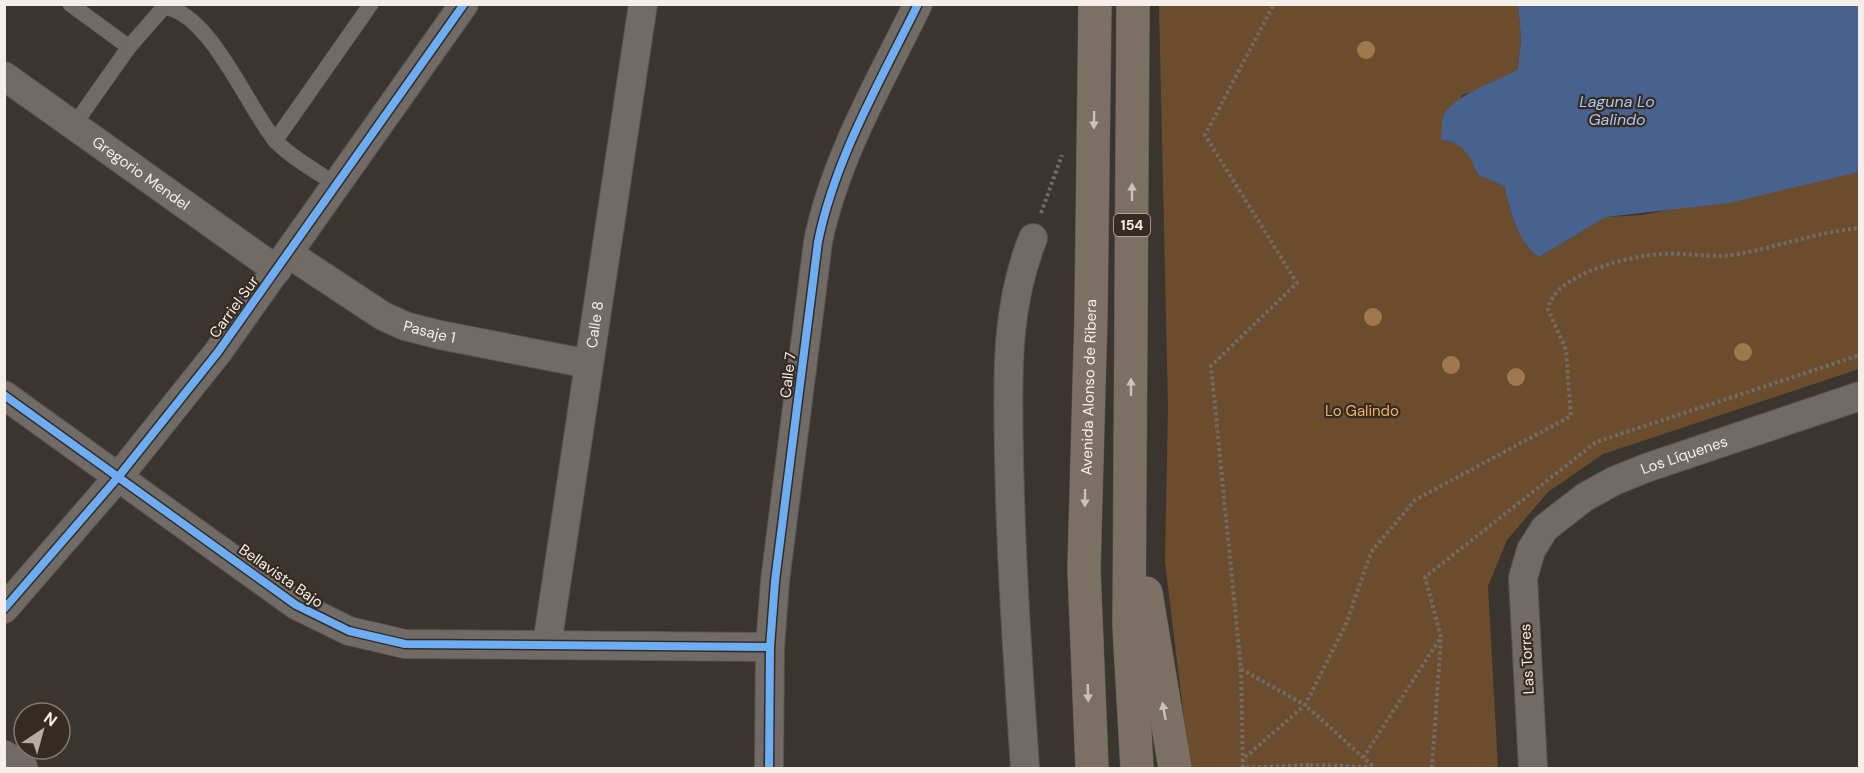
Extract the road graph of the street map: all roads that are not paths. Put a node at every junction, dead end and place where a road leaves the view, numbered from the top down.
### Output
1 (70, 4) edge
2 (371, 4) edge
3 (464, 4) edge
4 (643, 4) edge
5 (918, 4) edge
6 (1095, 4) edge
7 (1133, 4) edge
8 (129, 47) junction
9 (4, 76) edge
10 (74, 125) junction
11 (275, 141) junction
12 (337, 185) junction
13 (1033, 238) dead end
14 (283, 262) junction
15 (589, 364) junction
16 (4, 395) edge
17 (1860, 396) edge
18 (1131, 445) junction
19 (119, 476) junction
20 (1531, 550) joint
21 (4, 609) edge
22 (547, 645) junction
23 (770, 647) junction
24 (4, 757) edge
25 (1089, 759) edge
26 (21, 768) edge
27 (769, 768) edge
28 (1025, 768) edge
29 (1137, 768) edge
30 (1175, 768) edge
31 (1533, 768) edge

1 - 8 lane
2 - 11 lane
3 - 12 street, Carriel Sur
4 - 15 street, Calle 8
5 - 23 street, Calle 7
6 -> 25 highway, Avenida Alonso de Ribera / 154
18 -> 7 highway, 154
8 - 10 lane
8 - 11 lane
9 - 10 street, Gregorio Mendel
10 - 14 street, Gregorio Mendel
11 - 12 lane
12 - 14 street, Carriel Sur
13 - 28 street
14 - 15 street, Pasaje 1
14 - 19 street, Carriel Sur
15 - 22 street, Calle 8
16 - 19 street, Bellavista Bajo
17 - 20 street, Los Líquenes
18 - 29 highway, 154
30 -> 18 highway
19 - 21 street, Carriel Sur
19 - 22 street, Bellavista Bajo
20 - 31 street, Las Torres
22 - 23 street, Bellavista Bajo
23 - 27 street, Calle 7
24 - 26 street

